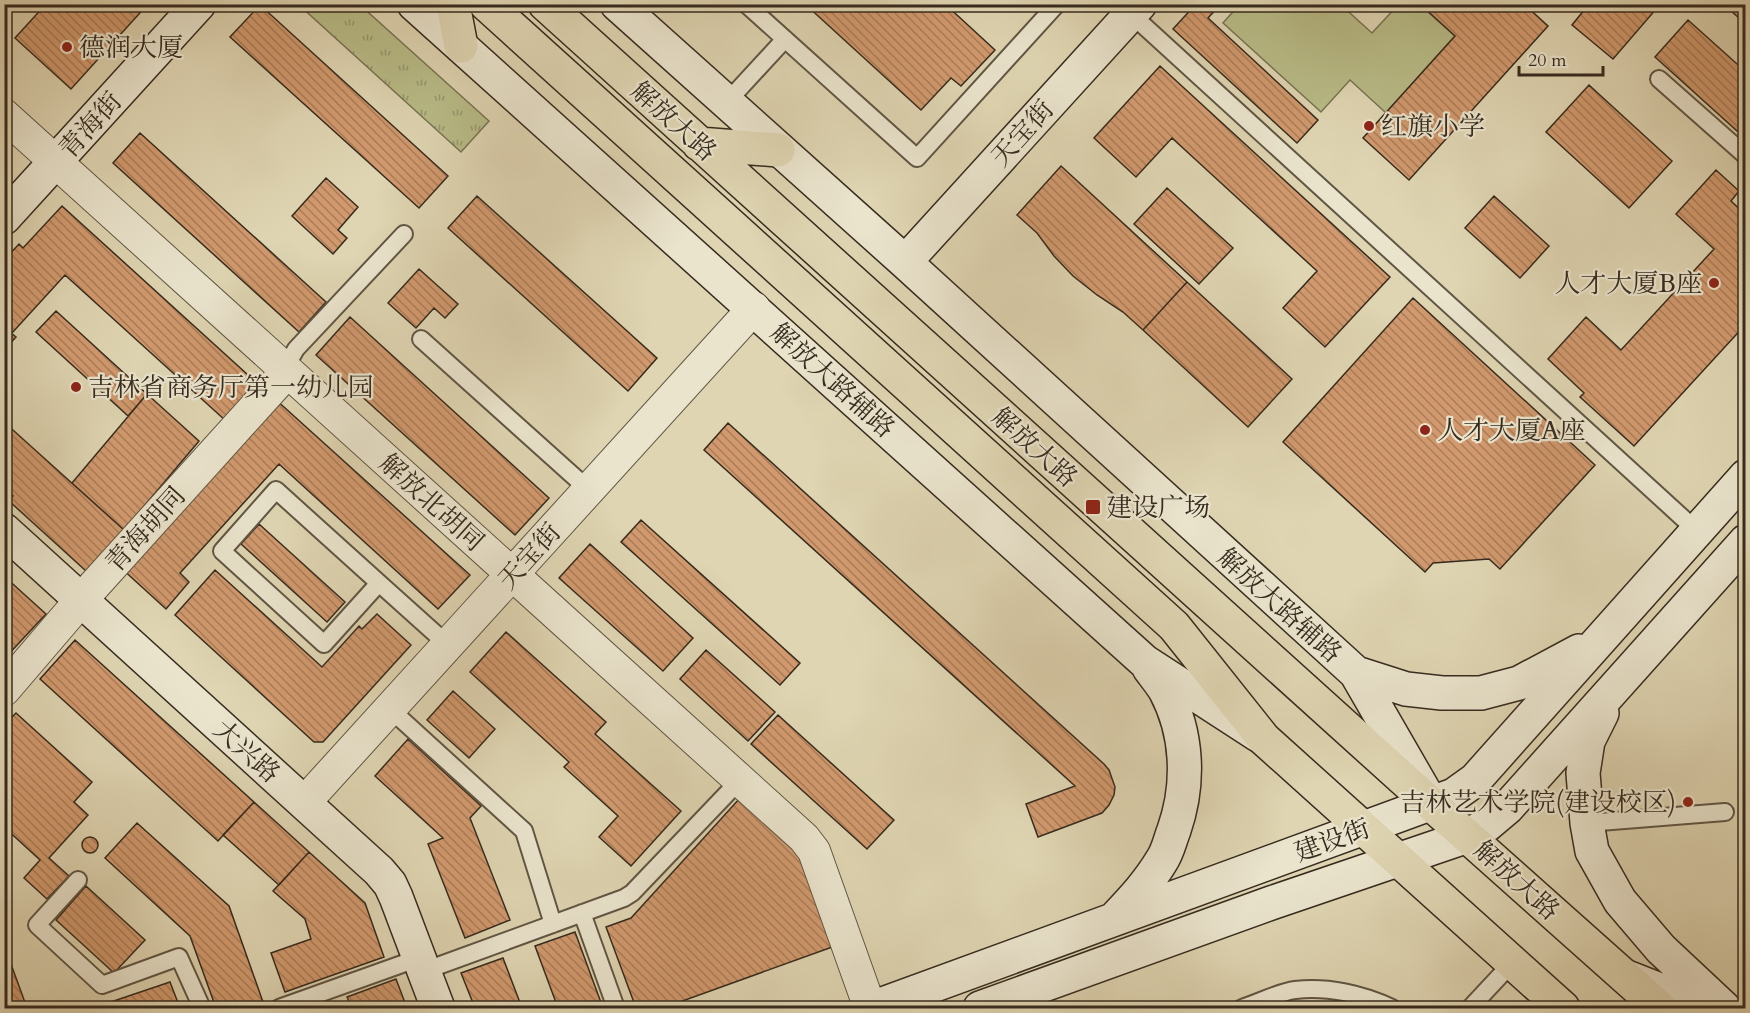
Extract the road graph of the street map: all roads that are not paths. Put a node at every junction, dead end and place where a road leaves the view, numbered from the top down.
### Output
1 (199, 4) edge
2 (414, 4) edge
3 (453, 4) edge
4 (486, 4) edge
5 (545, 4) edge
6 (617, 4) edge
7 (746, 4) edge
8 (1057, 4) edge
9 (1135, 9) edge
10 (785, 39) junction
11 (461, 46) junction
12 (1659, 79) dead end
13 (726, 103) junction
14 (4, 115) edge
15 (699, 144) junction
16 (778, 150) junction
17 (1746, 156) edge
18 (56, 161) junction
19 (4, 218) edge
20 (404, 234) dead end
21 (905, 262) junction
22 (754, 308) junction
23 (421, 339) dead end
24 (285, 368) junction
25 (1746, 477) edge
26 (589, 490) junction
27 (4, 530) edge
28 (1697, 531) junction
29 (1746, 540) edge
30 (512, 574) junction
31 (379, 583) junction
32 (81, 600) junction
33 (1599, 640) junction
34 (448, 645) junction
35 (1144, 661) junction
36 (1356, 673) junction
37 (1616, 687) junction
38 (4, 690) edge
39 (390, 709) junction
40 (1264, 739) junction
41 (740, 780) junction
42 (304, 803) junction
43 (1431, 804) junction
44 (1725, 812) dead end
45 (1587, 823) junction
46 (1363, 829) junction
47 (1468, 836) junction
48 (1397, 860) junction
49 (78, 880) dead end
50 (582, 913) junction
51 (1112, 921) junction
52 (553, 924) junction
53 (1512, 963) junction
54 (421, 964) junction
55 (1624, 976) junction
56 (1022, 1001) edge
57 (202, 1008) edge
58 (279, 1008) edge
59 (438, 1008) edge
60 (616, 1008) edge
61 (871, 1008) edge
62 (980, 1008) edge
63 (1242, 1008) edge
64 (1392, 1008) edge
65 (1470, 1008) edge
66 (1563, 1008) edge
67 (1660, 1008) edge
68 (1706, 1008) edge
69 (1724, 1008) edge

1 - 18 street, 青海街
2 - 11 street, 解放大路辅路
3 - 11 main road
4 - 40 main road, 解放大路
5 - 15 main road, 解放大路
6 - 13 street, 解放大路辅路
7 - 10 lane
8 - 10 lane
9 - 21 street, 天宝街
9 - 28 lane
10 - 13 lane
11 - 22 street, 解放大路辅路
12 - 17 lane
13 - 16 street, 解放大路辅路
14 - 18 street, 解放北胡同
15 - 16 main road
15 - 43 main road, 解放大路
16 - 21 street, 解放大路辅路
18 - 19 street, 青海街
18 - 24 street, 解放北胡同
20 - 24 lane
21 - 36 street, 解放大路辅路
22 - 26 street, 天宝街
22 - 35 street, 解放大路辅路
23 - 26 lane
24 - 30 street, 解放北胡同
24 - 32 street, 青海胡同
25 - 28 street, 建设街
26 - 30 street, 天宝街
27 - 32 street, 大兴路
28 - 33 street, 建设街
29 - 37 street, 建设街
30 - 34 street, 天宝街
30 - 41 street, 解放北胡同
31 - 31 lane
31 - 34 lane
32 - 38 street, 青海胡同
32 - 42 street, 大兴路
33 - 36 street
33 - 43 street, 建设街
34 - 39 street, 天宝街
35 - 40 street, 解放大路辅路
35 - 51 street
36 - 43 street
37 - 45 street
37 - 47 street, 建设街
39 - 42 street, 天宝街
39 - 52 lane
40 - 46 main road, 解放大路
41 - 50 lane
41 - 61 street, 解放北胡同
42 - 54 street, 大兴路
43 - 46 street, 建设街
43 - 47 main road, 解放大路
44 - 45 lane
45 - 69 street
46 - 48 main road, 解放大路
46 - 51 street, 建设街
47 - 48 street, 建设街
47 - 55 main road, 解放大路
48 - 53 main road, 解放大路
48 - 56 street, 建设街
49 - 57 lane
50 - 52 lane
50 - 60 lane
51 - 61 street, 建设街
52 - 54 lane
53 - 65 lane
53 - 66 main road, 解放大路
54 - 58 lane
54 - 59 street, 大兴路
55 - 67 main road, 解放大路
55 - 68 street
56 - 62 street, 建设街
63 - 64 lane

